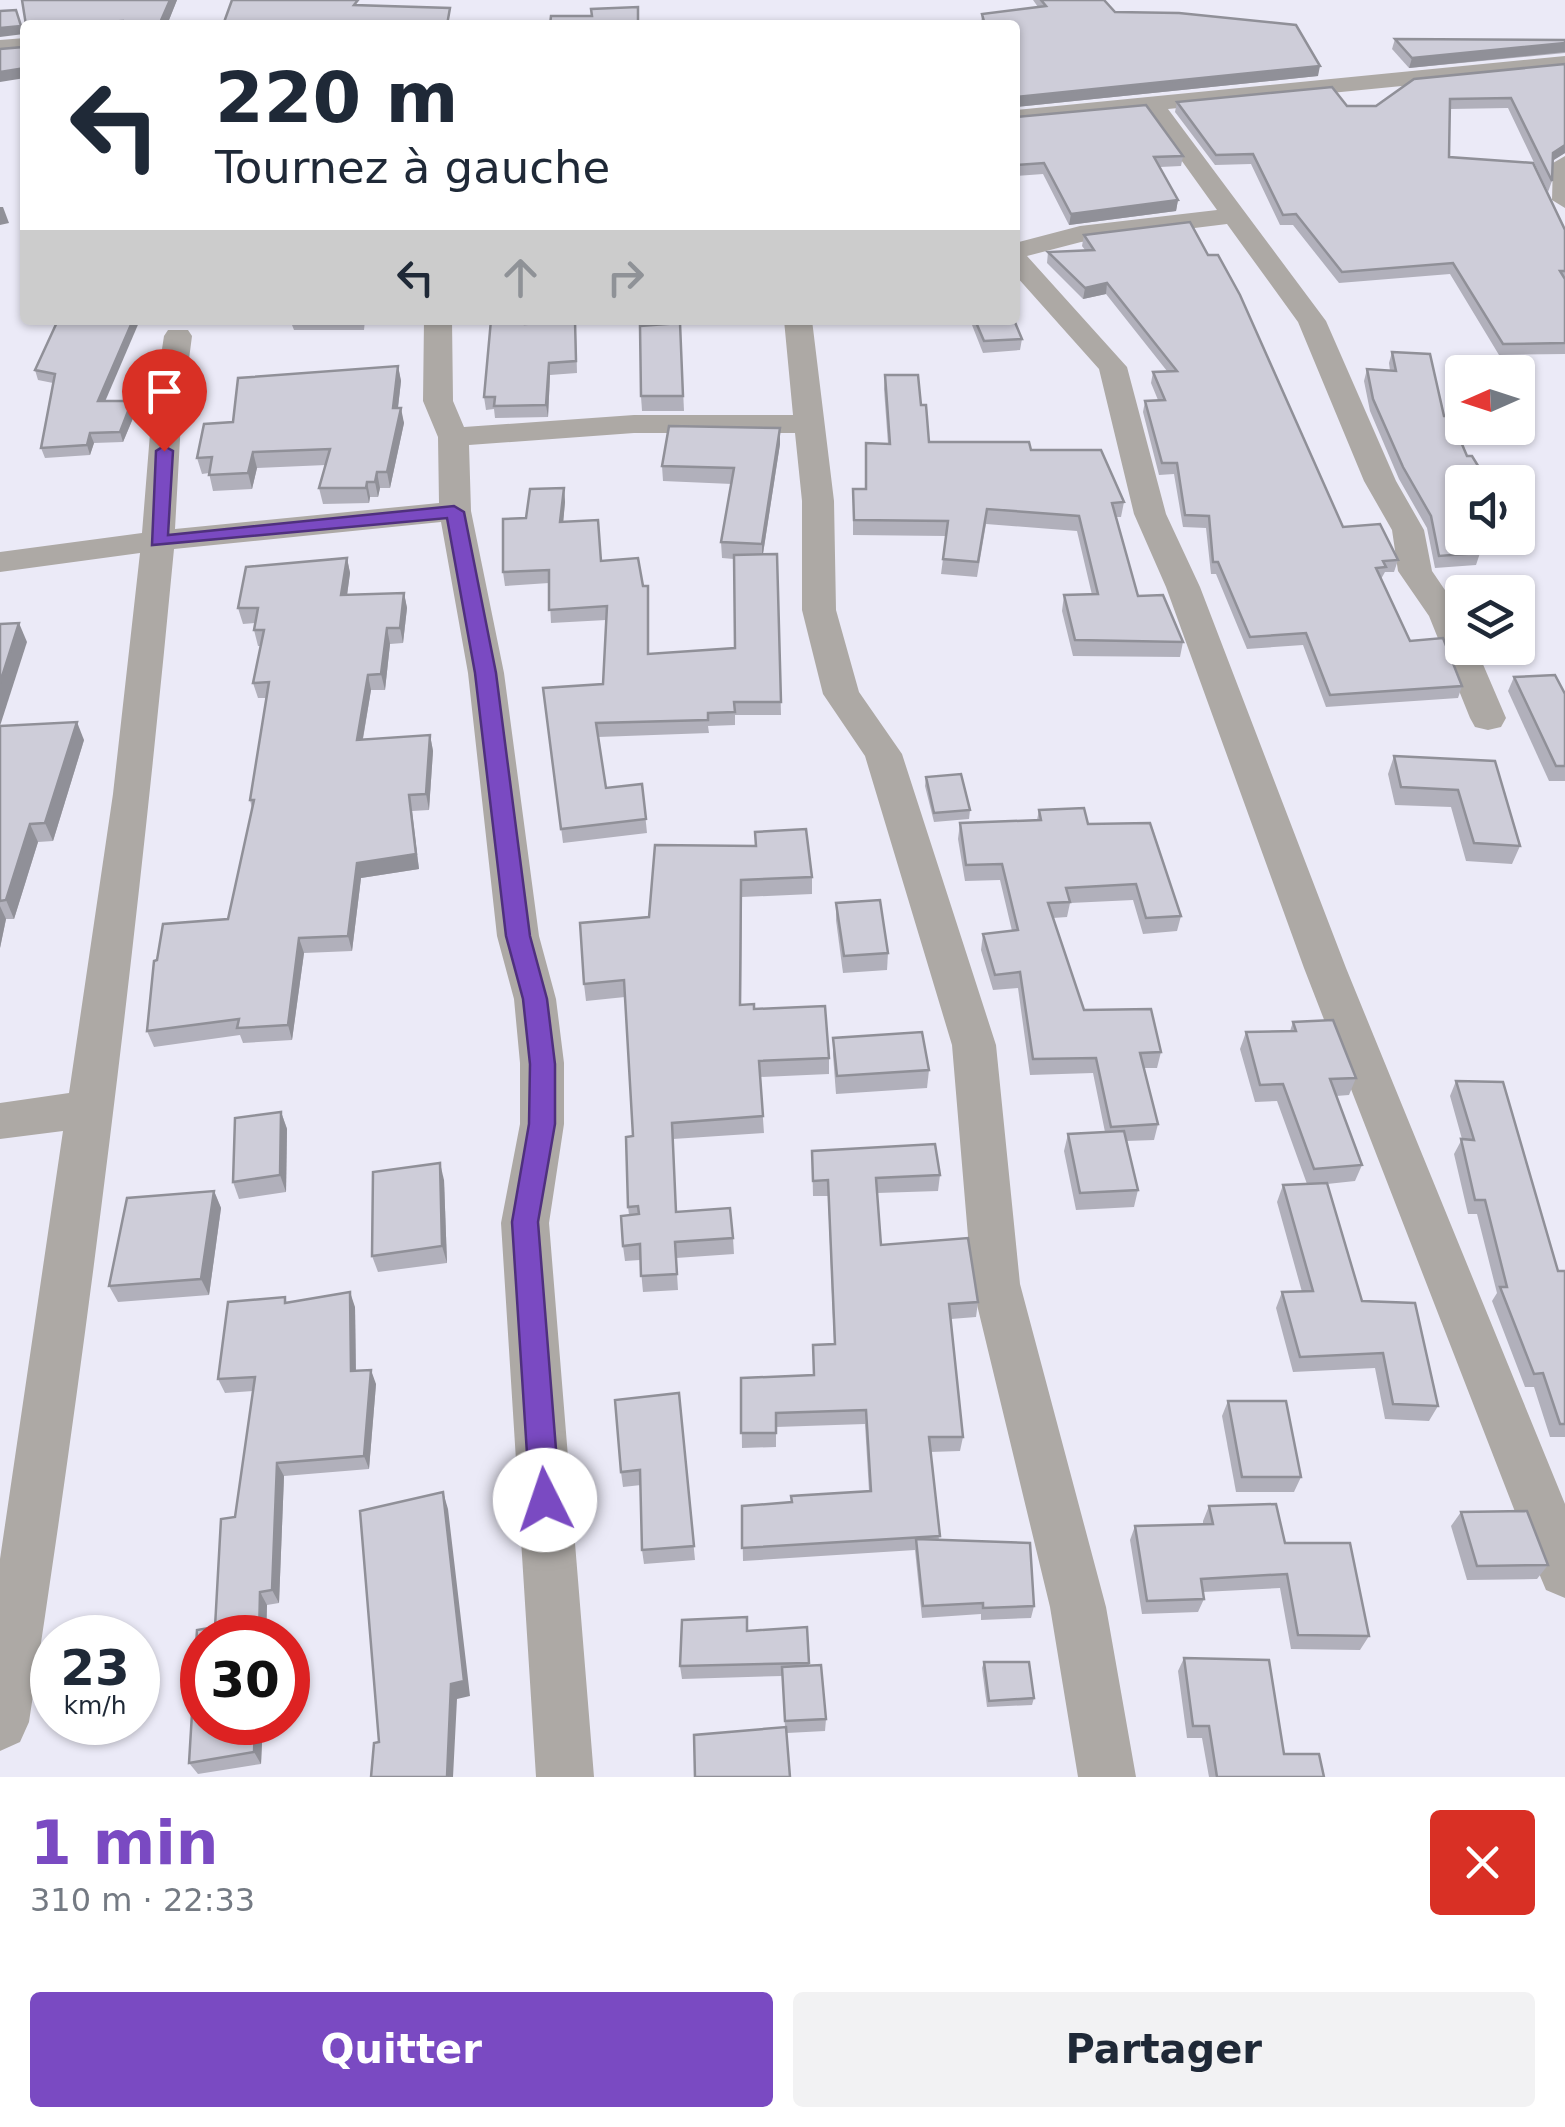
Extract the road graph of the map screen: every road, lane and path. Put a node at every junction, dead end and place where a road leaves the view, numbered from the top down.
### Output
1 (1563, 70) edge
2 (1151, 102) junction
3 (1020, 116) edge
4 (1565, 163) edge
5 (1565, 200) edge
6 (1236, 215) junction
7 (1020, 250) edge
8 (1020, 264) edge
9 (438, 325) edge
10 (798, 325) edge
11 (178, 336) dead end
12 (808, 424) junction
13 (453, 437) junction
14 (454, 512) junction
15 (158, 541) junction
16 (0, 562) edge
17 (1488, 718) dead end
18 (86, 1109) junction
19 (0, 1121) edge
20 (1565, 1571) edge
21 (0, 1722) edge
22 (564, 1777) edge
23 (1108, 1777) edge

1 - 2 street
2 - 3 street
2 - 6 street
4 - 5 street
6 - 7 street
6 - 17 street
8 - 20 street
9 - 13 street
10 - 12 street
11 - 15 street
12 - 13 street
12 - 23 street
13 - 14 street
14 - 15 street
14 - 22 street
15 - 16 street
15 - 18 street
18 - 19 street
18 - 21 street

